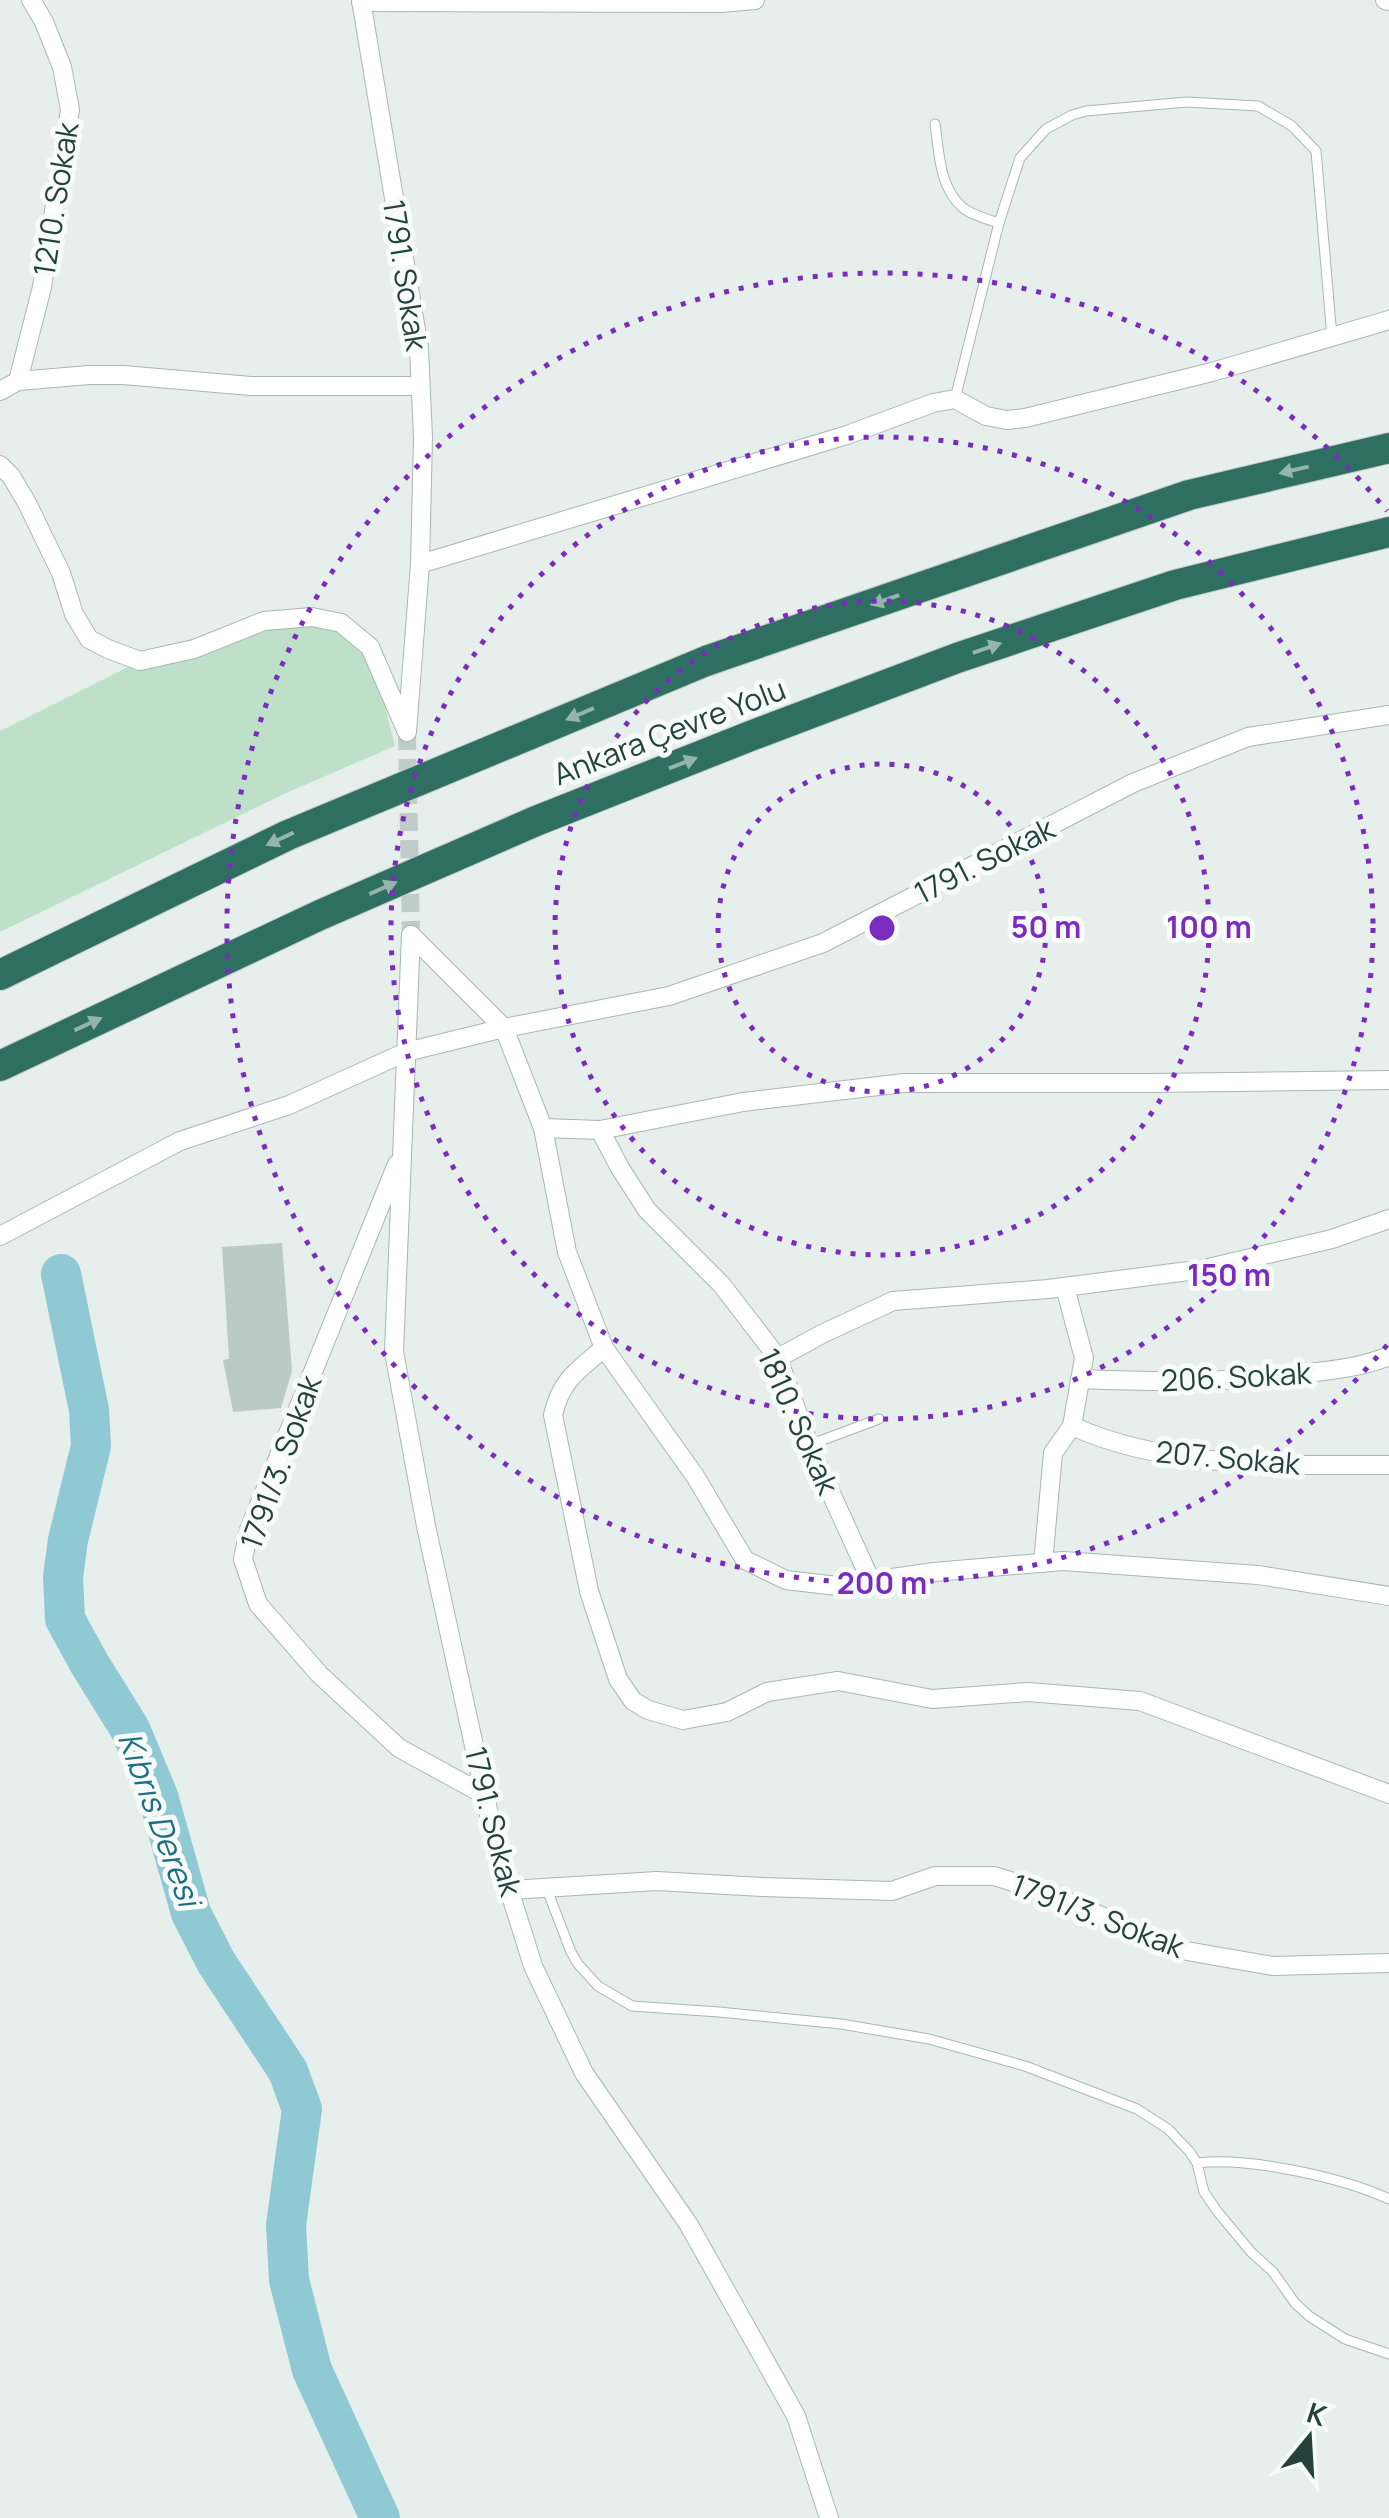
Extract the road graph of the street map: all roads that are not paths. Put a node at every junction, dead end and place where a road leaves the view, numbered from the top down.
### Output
1 (31, 0) edge
2 (755, 0) edge
3 (361, 1) edge
4 (936, 124) dead end
5 (999, 223) junction
6 (1389, 320) edge
7 (1332, 337) junction
8 (18, 382) junction
9 (420, 386) junction
10 (0, 391) edge
11 (955, 399) junction
12 (1389, 448) edge
13 (0, 465) edge
14 (1389, 532) edge
15 (420, 564) junction
16 (1389, 715) edge
17 (0, 974) edge
18 (504, 1028) junction
19 (406, 1052) junction
20 (0, 1066) edge
21 (1389, 1080) edge
22 (543, 1128) junction
23 (600, 1130) junction
24 (401, 1154) junction
25 (1389, 1220) edge
26 (0, 1236) edge
27 (1065, 1287) junction
28 (604, 1348) junction
29 (1389, 1356) edge
30 (778, 1358) junction
31 (1080, 1379) junction
32 (879, 1419) dead end
33 (1072, 1426) junction
34 (809, 1444) junction
35 (1389, 1464) edge
36 (1043, 1563) junction
37 (871, 1582) junction
38 (1389, 1596) edge
39 (1389, 1794) edge
40 (485, 1795) junction
41 (546, 1888) junction
42 (510, 1890) junction
43 (1389, 1964) edge
44 (1197, 2163) junction
45 (1389, 2199) edge
46 (1389, 2354) edge
47 (829, 2518) edge

1 - 8 street, 1210. Sokak
2 - 3 street
3 - 9 street, 1791. Sokak
4 - 5 lane
5 - 7 lane
5 - 11 lane
6 - 7 street
7 - 11 street
8 - 9 street
8 - 10 street
9 - 15 street, 1791. Sokak
11 - 15 street
12 -> 17 highway, Ankara Çevre Yolu
13 - 15 street, 1791. Sokak
20 -> 14 highway, Ankara Çevre Yolu
16 - 18 street, 1791. Sokak
18 - 19 street, 1791. Sokak
18 - 19 street, 1791. Sokak
18 - 22 street
19 - 24 street, 1791. Sokak
19 - 26 street
21 - 23 street
22 - 23 street
22 - 28 street
23 - 30 street, 1810. Sokak
24 - 40 street, 1791. Sokak
24 - 40 street, 1791/3. Sokak
25 - 27 street
27 - 30 street
27 - 31 street
28 - 37 street
28 - 39 street
29 - 31 street, 206. Sokak
30 - 34 street, 1810. Sokak
31 - 33 street
32 - 34 lane
33 - 35 street, 207. Sokak
33 - 36 street
34 - 37 street, 1810. Sokak
36 - 37 street
36 - 38 street
40 - 42 street, 1791. Sokak
41 - 42 street, 1791/3. Sokak
41 - 43 street, 1791/3. Sokak
41 - 44 lane
42 - 47 street, 1791. Sokak
44 - 45 lane
44 - 46 lane

